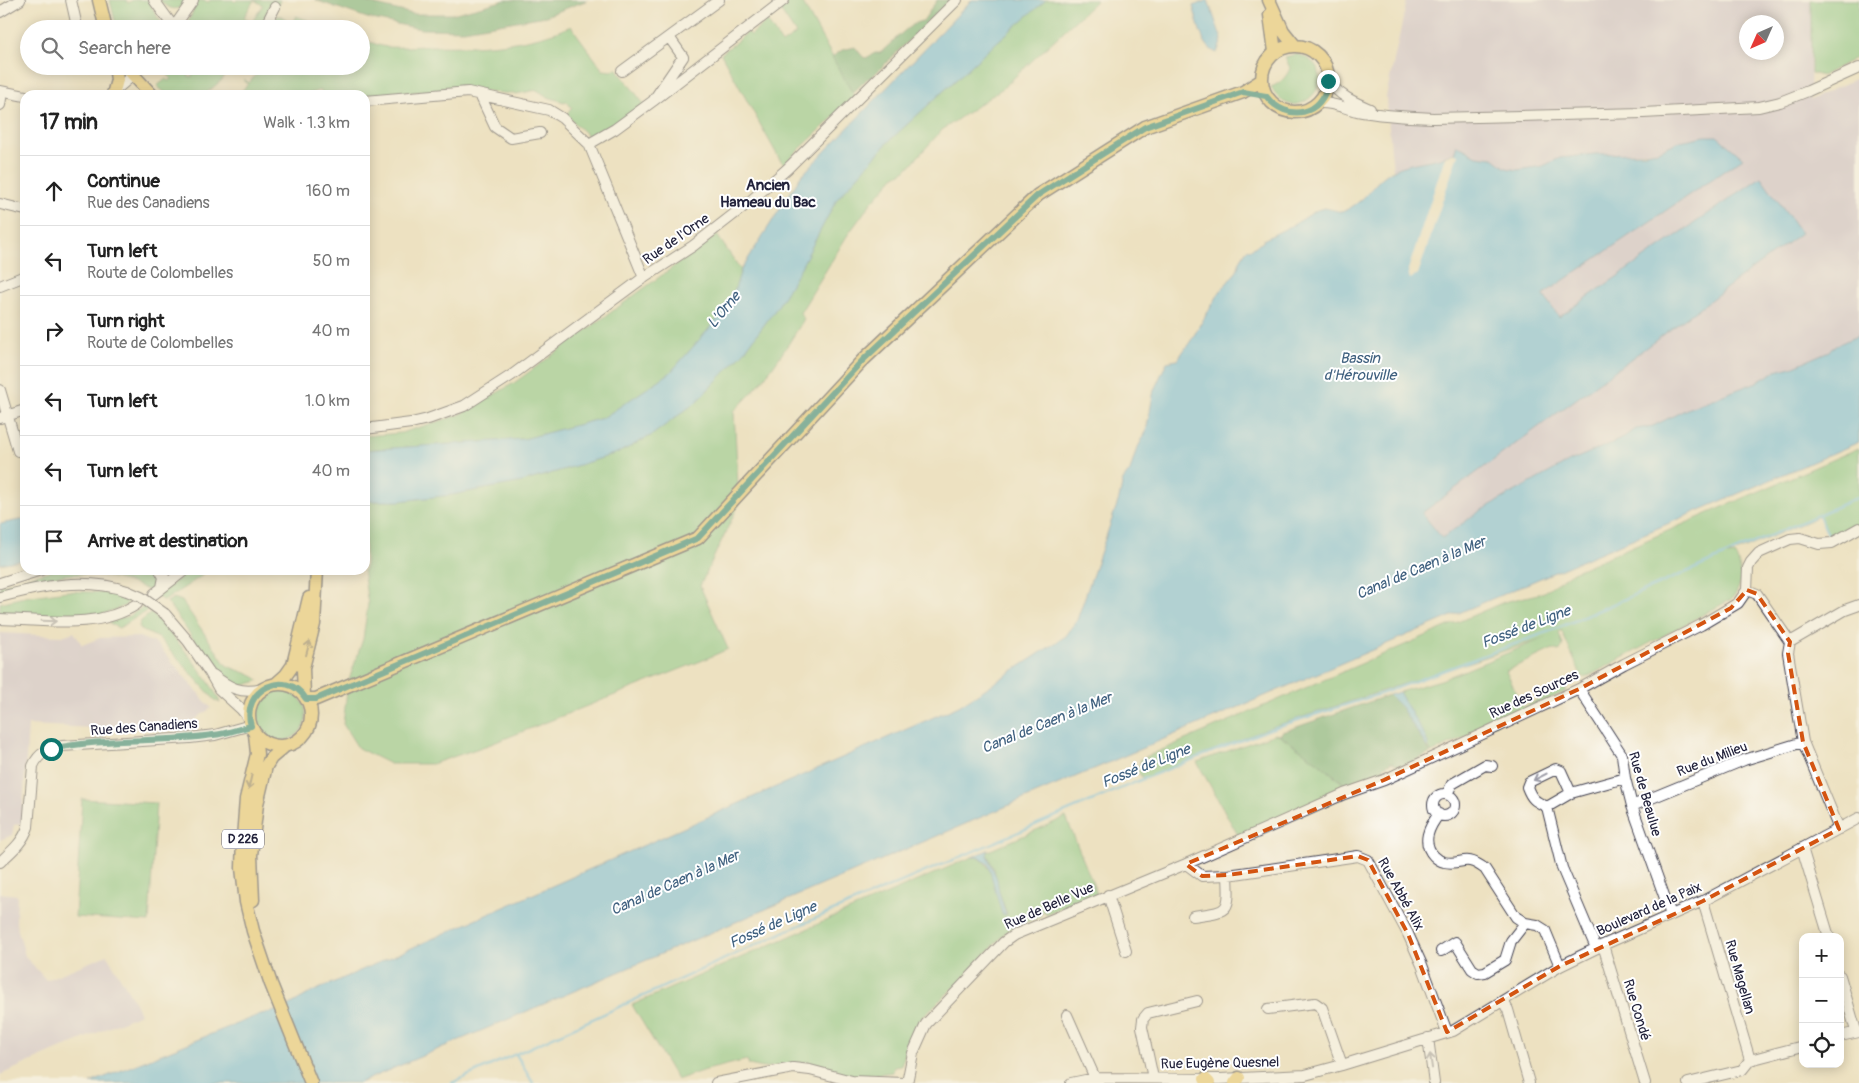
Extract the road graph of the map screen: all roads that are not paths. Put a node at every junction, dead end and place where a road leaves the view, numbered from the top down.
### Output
1 (20, 0) edge
2 (71, 0) edge
3 (98, 0) edge
4 (154, 0) edge
5 (193, 0) edge
6 (720, 0) edge
7 (784, 0) edge
8 (957, 0) edge
9 (1268, 0) edge
10 (275, 7) dead end
11 (0, 12) edge
12 (76, 20) edge
13 (104, 20) edge
14 (169, 20) edge
15 (180, 20) edge
16 (268, 20) edge
17 (669, 37) junction
18 (1295, 46) junction
19 (1276, 52) junction
20 (1859, 68) edge
21 (622, 71) dead end
22 (116, 75) edge
23 (126, 75) edge
24 (133, 75) edge
25 (1262, 80) junction
26 (1328, 81) junction
27 (113, 90) edge
28 (114, 90) edge
29 (147, 90) edge
30 (1, 92) edge
31 (1243, 92) junction
32 (20, 95) edge
33 (480, 95) junction
34 (1266, 96) junction
35 (370, 101) edge
36 (653, 101) junction
37 (1319, 103) junction
38 (0, 105) edge
39 (1380, 114) junction
40 (540, 133) dead end
41 (589, 144) junction
42 (0, 204) edge
43 (20, 209) edge
44 (20, 278) edge
45 (644, 278) junction
46 (0, 286) edge
47 (0, 390) edge
48 (20, 412) edge
49 (4, 418) edge
50 (370, 428) edge
51 (18, 450) dead end
52 (1859, 528) edge
53 (26, 575) edge
54 (163, 575) edge
55 (178, 575) edge
56 (311, 575) edge
57 (317, 575) edge
58 (0, 583) edge
59 (1747, 590) junction
60 (0, 597) edge
61 (137, 604) dead end
62 (1859, 606) edge
63 (0, 619) edge
64 (1790, 642) junction
65 (210, 673) junction
66 (276, 684) junction
67 (1579, 689) junction
68 (262, 690) junction
69 (309, 700) junction
70 (252, 726) junction
71 (1803, 742) junction
72 (285, 746) junction
73 (1492, 766) dead end
74 (1625, 778) junction
75 (1447, 794) junction
76 (1571, 794) junction
77 (1632, 806) junction
78 (1547, 807) junction
79 (1439, 814) junction
80 (1859, 818) edge
81 (1839, 829) junction
82 (1802, 848) junction
83 (0, 862) edge
84 (1186, 864) junction
85 (1228, 875) junction
86 (1108, 895) junction
87 (1703, 901) junction
88 (1671, 915) junction
89 (1193, 916) dead end
90 (1525, 923) junction
91 (1828, 933) edge
92 (258, 944) junction
93 (1599, 946) junction
94 (1126, 951) dead end
95 (1441, 951) dead end
96 (1560, 966) junction
97 (1841, 978) edge
98 (1503, 1001) junction
99 (1197, 1002) dead end
100 (1268, 1009) dead end
101 (1067, 1015) dead end
102 (1450, 1032) junction
103 (1858, 1032) edge
104 (1844, 1035) edge
105 (1428, 1038) junction
106 (1799, 1047) edge
107 (1750, 1060) junction
108 (1342, 1065) junction
109 (1094, 1078) junction
110 (1153, 1078) junction
111 (1305, 1079) edge
112 (1207, 1081) edge
113 (1237, 1081) edge
114 (312, 1083) edge
115 (716, 1083) edge
116 (905, 1083) edge
117 (1071, 1083) edge
118 (1434, 1083) edge
119 (1529, 1083) edge
120 (1645, 1083) edge
121 (1688, 1083) edge

1 - 11 street
2 - 12 street
3 - 13 main road
4 - 14 street
5 - 15 street
6 - 17 street
7 - 36 street
8 - 45 street, Rue de l'Orne
9 - 18 main road
9 - 19 main road
10 - 16 street
17 - 21 street
17 - 36 street
18 - 19 main road
18 - 26 main road
19 - 25 main road
20 - 39 street
22 - 27 main road
23 - 28 street
24 - 29 main road
25 - 31 main road
25 - 34 main road
26 - 37 main road
26 - 39 street
30 - 32 street
30 - 38 street
31 - 34 main road
31 - 69 main road
33 - 35 street
33 - 40 street
33 - 41 street
34 - 37 main road
36 - 41 street
37 - 39 street
41 - 45 street
42 - 43 street
44 - 46 street
45 - 50 street, Rue de l'Orne
47 - 49 street
48 - 49 street
49 - 51 street
52 - 59 street
53 - 58 street
54 - 55 street
56 - 66 main road
69 -> 57 main road
59 - 64 street
59 - 67 street, Rue des Sources
60 - 65 street, bridge
63 -> 61 street
62 - 64 street
64 - 71 street
65 - 68 street
65 - 70 street
66 - 68 main road
66 - 69 main road
67 - 74 street, Rue de Beaulue
67 - 84 street, Rue des Sources
68 - 70 main road
69 - 72 main road
70 - 72 main road
70 - 83 street, Rue des Canadiens
70 -> 92 main road, D 226
71 - 77 street, Rue du Milieu
71 - 81 street
72 - 92 main road, D 226
73 - 75 street
74 - 76 street
74 - 77 street, Rue de Beaulue
75 - 79 street
75 - 79 street
76 - 78 street
76 -> 78 street
77 - 88 street, Rue de Beaulue
78 - 93 street, Rue Condé
79 - 90 street
80 - 81 street, Boulevard de la Paix
81 - 82 street, Boulevard de la Paix
82 - 87 street, Boulevard de la Paix
82 - 91 street
84 - 85 street, Rue Abbé Alix
84 - 86 street, Rue de Belle Vue
85 - 89 street
85 - 102 street, Rue Abbé Alix
86 - 94 street
86 - 116 street, Rue de Belle Vue
87 - 88 street, Boulevard de la Paix
87 - 107 street, Rue Magellan
88 - 93 street, Boulevard de la Paix
90 - 95 street
90 - 96 street
92 - 114 main road, D 226
93 - 96 street, Boulevard de la Paix
93 - 120 street, Rue Condé
96 - 98 street, Boulevard de la Paix
97 - 103 street
98 - 102 street, Boulevard de la Paix
98 - 119 street
99 - 110 street
100 - 108 street
101 - 109 street
102 - 105 street, Rue Eugène Quesnel
103 - 104 street
105 - 108 street, Rue Eugène Quesnel
118 -> 105 street
106 - 107 street
107 - 121 street
108 - 111 street, Rue Eugène Quesnel
109 - 110 street, Rue Eugène Quesnel
109 - 117 street, Rue Eugène Quesnel
110 - 112 street, Rue Eugène Quesnel
111 - 113 street, Rue Eugène Quesnel
112 - 113 street, Rue Eugène Quesnel
115 - 116 street

